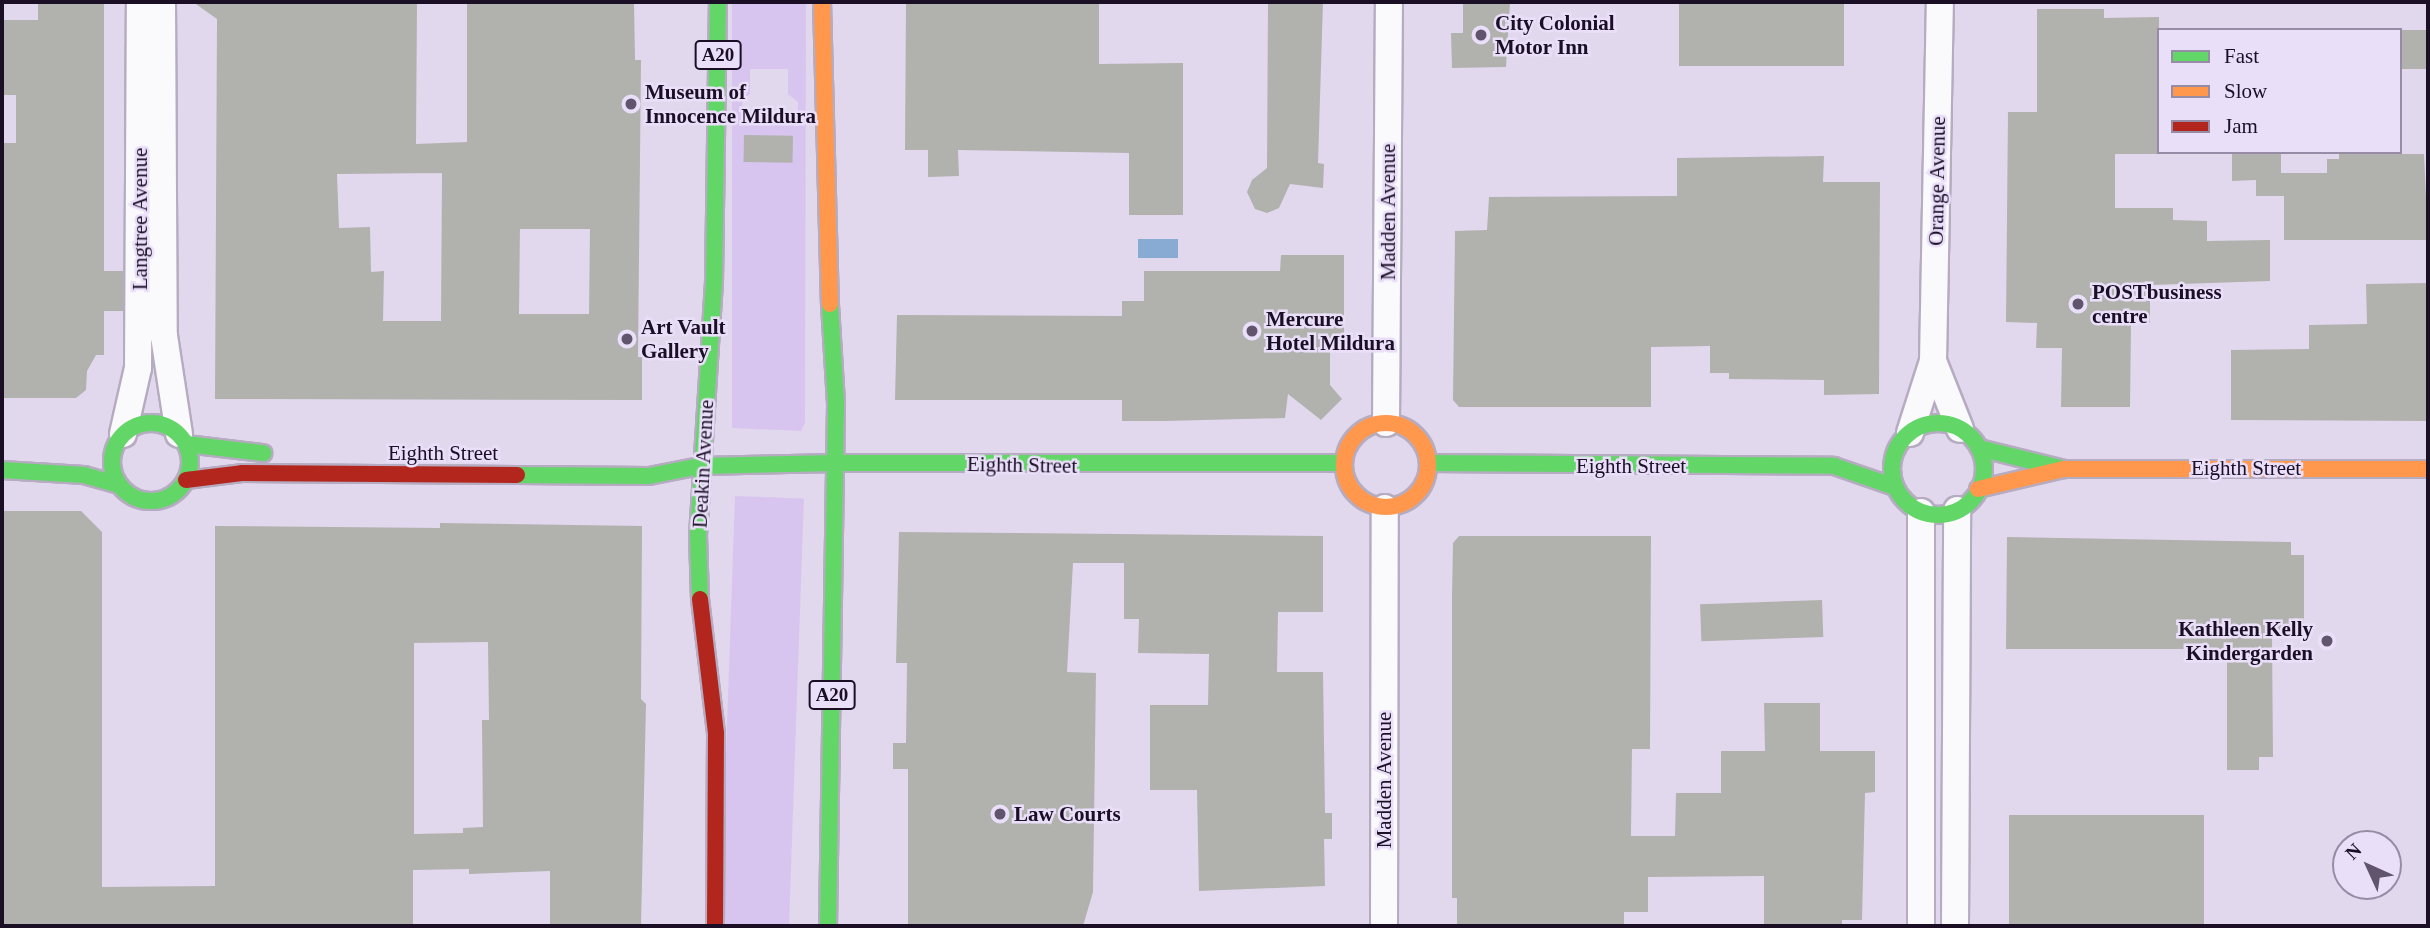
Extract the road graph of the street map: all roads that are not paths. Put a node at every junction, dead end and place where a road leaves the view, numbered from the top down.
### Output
1 (140, 2) edge
2 (162, 2) edge
3 (718, 2) edge
4 (821, 2) edge
5 (1389, 2) edge
6 (1940, 2) edge
7 (1934, 361) junction
8 (1386, 423) junction
9 (121, 437) junction
10 (182, 439) junction
11 (1969, 439) junction
12 (1903, 440) junction
13 (95, 447) dead end
14 (1877, 448) dead end
15 (279, 453) dead end
16 (1856, 454) dead end
17 (662, 457) dead end
18 (836, 463) junction
19 (1343, 463) junction
20 (1428, 463) junction
21 (700, 466) junction
22 (1834, 466) junction
23 (2064, 468) junction
24 (2428, 469) edge
25 (2, 470) edge
26 (186, 480) junction
27 (119, 485) junction
28 (1895, 487) junction
29 (1979, 489) junction
30 (1385, 508) junction
31 (1957, 510) junction
32 (1921, 512) junction
33 (1922, 610) junction
34 (1955, 611) junction
35 (1922, 816) junction
36 (1955, 818) junction
37 (715, 926) edge
38 (828, 926) edge
39 (1384, 926) edge
40 (1921, 926) edge
41 (1955, 926) edge

1 - 9 street, Langtree Avenue
2 - 10 street, Langtree Avenue
3 - 21 main road, Deakin Avenue / A20
4 - 18 main road, A20
5 - 8 street, Madden Avenue
6 - 7 street, Orange Avenue
7 - 11 street, Orange Avenue
7 - 12 street, Orange Avenue
8 - 19 main road
8 - 20 main road
9 - 10 main road
9 - 13 main road
9 - 27 main road
10 - 15 main road
10 - 26 main road
11 - 12 main road
11 - 23 main road, Eighth Street
11 - 29 main road
12 - 14 main road
12 - 28 main road
16 - 22 main road, Eighth Street
17 - 21 main road, Eighth Street
18 - 19 main road, Eighth Street
18 - 21 main road, Eighth Street
18 - 38 main road, A20
19 - 30 main road
20 - 22 main road, Eighth Street
20 - 30 main road
21 - 26 main road, Eighth Street
21 - 37 main road, Deakin Avenue / A20
22 - 28 main road, Eighth Street
23 - 24 main road, Eighth Street
23 - 29 main road, Eighth Street
25 - 27 main road
26 - 27 main road
28 - 32 main road
29 - 31 main road
30 - 39 street, Madden Avenue
31 - 32 main road
31 - 34 street
32 - 33 street
33 - 34 street
33 - 35 street
34 - 36 street
35 - 36 street
35 - 40 street
36 - 41 street

